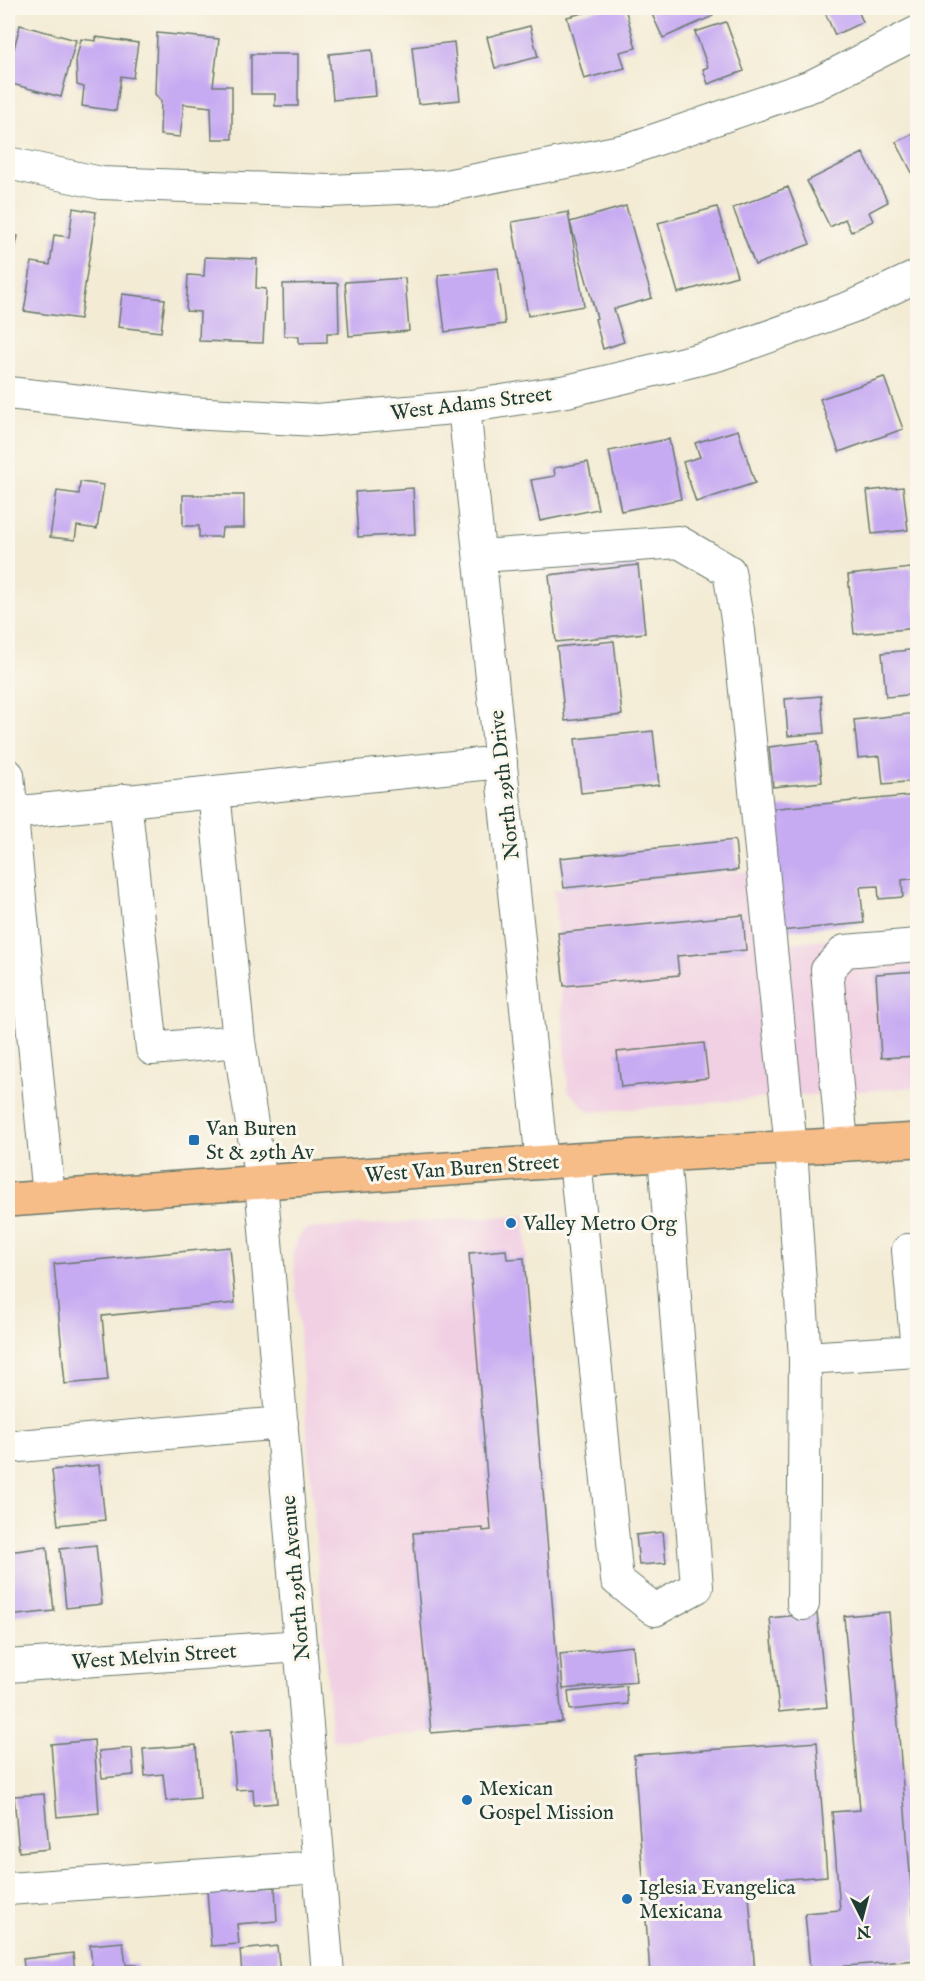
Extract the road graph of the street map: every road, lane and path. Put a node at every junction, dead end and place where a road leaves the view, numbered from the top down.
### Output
1 (918, 32) edge
2 (8, 164) edge
3 (918, 276) edge
4 (8, 393) edge
5 (464, 407) junction
6 (481, 556) junction
7 (501, 762) junction
8 (8, 775) edge
9 (214, 792) junction
10 (125, 800) junction
11 (12, 813) junction
12 (918, 945) edge
13 (239, 1041) junction
14 (918, 1140) edge
15 (842, 1144) junction
16 (791, 1148) junction
17 (664, 1154) junction
18 (574, 1160) junction
19 (542, 1162) junction
20 (261, 1182) junction
21 (49, 1197) junction
22 (8, 1200) edge
23 (908, 1250) dead end
24 (805, 1358) junction
25 (282, 1423) junction
26 (8, 1447) edge
27 (803, 1604) dead end
28 (301, 1646) junction
29 (8, 1666) edge
30 (319, 1867) junction
31 (8, 1889) edge
32 (328, 1974) edge

1 - 2 street
3 - 5 street, West Adams Street
4 - 5 street, West Adams Street
5 - 6 street, North 29th Drive
6 - 7 street, North 29th Drive
6 - 16 street
7 - 9 street
7 - 19 street, North 29th Drive
8 - 11 street
9 - 10 street
9 - 13 street, North 29th Avenue
10 - 11 street
10 - 13 street
11 - 21 street
12 - 15 street
13 - 20 street, North 29th Avenue
14 - 15 main road, West Van Buren Street
15 - 16 main road, West Van Buren Street
16 - 17 main road, West Van Buren Street
16 - 24 street
17 - 18 main road, West Van Buren Street
17 - 18 street
18 - 19 main road, West Van Buren Street
19 - 20 main road, West Van Buren Street
20 - 21 main road, West Van Buren Street
20 - 25 street, North 29th Avenue
21 - 22 main road, West Van Buren Street
23 - 24 street
24 - 27 street
25 - 26 street
25 - 28 street, North 29th Avenue
28 - 29 street, West Melvin Street
28 - 30 street, North 29th Avenue
30 - 31 street
30 - 32 street, North 29th Avenue

